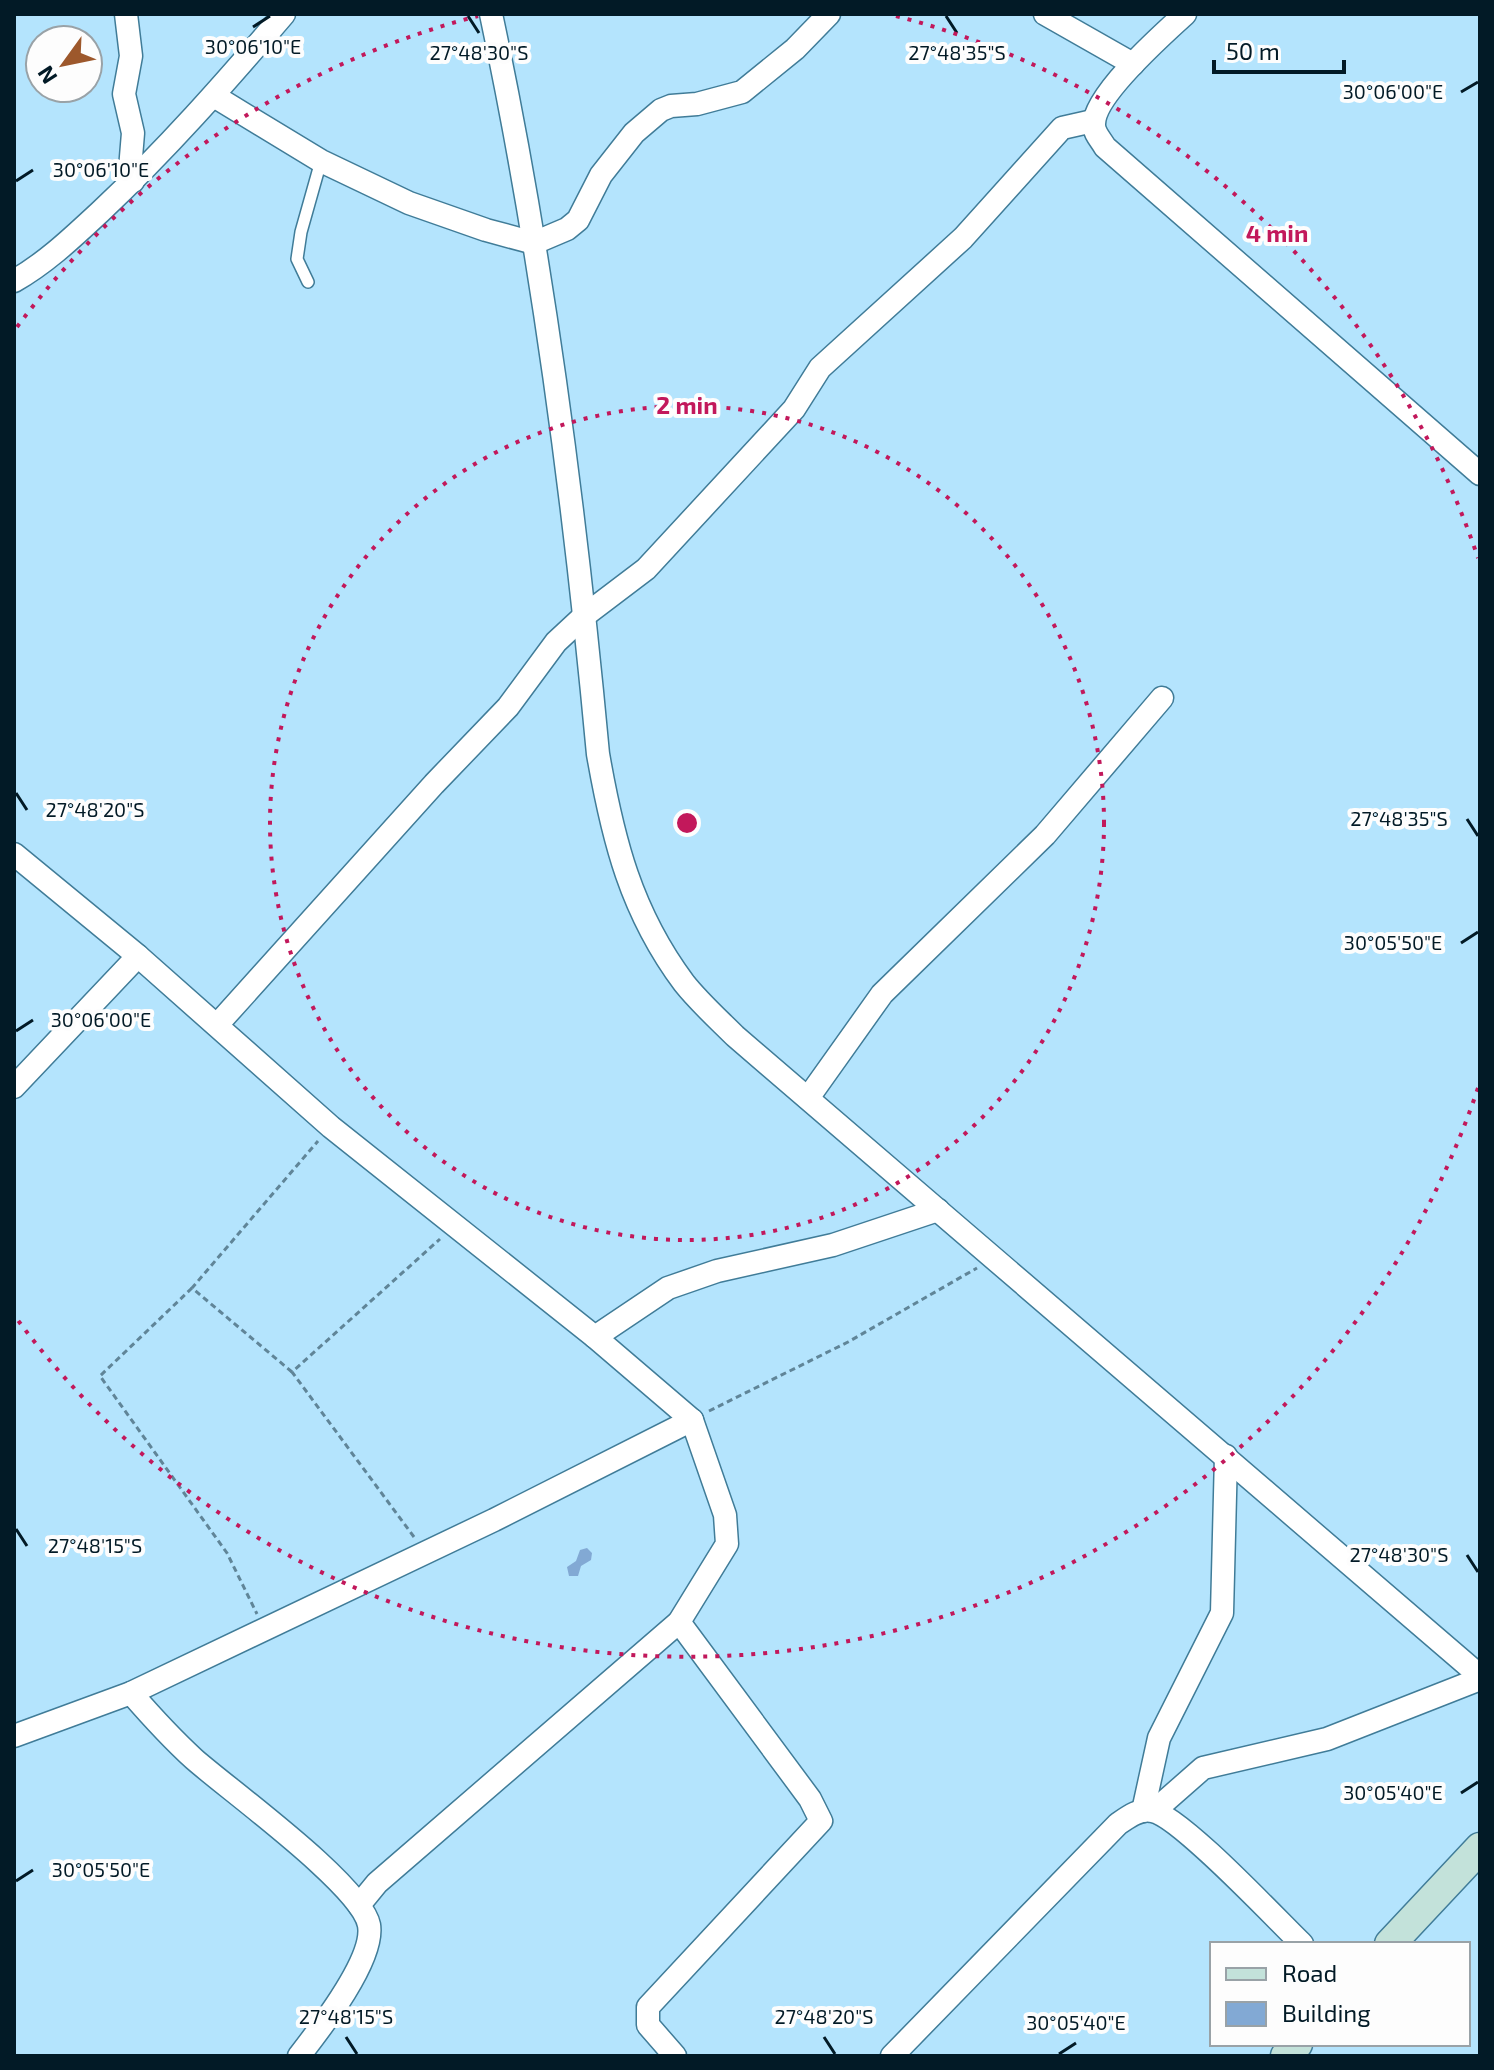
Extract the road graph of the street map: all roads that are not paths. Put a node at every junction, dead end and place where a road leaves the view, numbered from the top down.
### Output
1 (126, 14) edge
2 (284, 14) edge
3 (491, 14) edge
4 (829, 14) edge
5 (1045, 14) edge
6 (1185, 14) edge
7 (1133, 64) junction
8 (214, 96) junction
9 (1093, 121) junction
10 (321, 161) junction
11 (133, 181) junction
12 (534, 243) junction
13 (14, 281) edge
14 (308, 282) dead end
15 (1478, 468) edge
16 (584, 616) junction
17 (1162, 698) dead end
18 (14, 854) edge
19 (138, 956) junction
20 (217, 1025) junction
21 (14, 1087) edge
22 (808, 1098) junction
23 (938, 1210) junction
24 (595, 1337) junction
25 (692, 1420) junction
26 (1226, 1456) junction
27 (679, 1622) junction
28 (1480, 1677) edge
29 (131, 1693) junction
30 (14, 1736) edge
31 (1148, 1811) junction
32 (1480, 1848) edge
33 (359, 1905) junction
34 (1300, 1942) edge
35 (1392, 1942) edge
36 (299, 2056) edge
37 (675, 2056) edge
38 (892, 2056) edge

1 - 11 street
2 - 8 street
3 - 12 street
4 - 12 street
5 - 7 street
6 - 7 street
7 - 9 street
8 - 10 street
8 - 11 street
9 - 15 street
9 - 16 street
10 - 12 street
10 - 14 lane
11 - 13 street
12 - 16 street
16 - 20 street
16 - 22 street
17 - 22 street
18 - 19 street
19 - 20 street
19 - 21 street
20 - 24 street
22 - 23 street
23 - 24 street
23 - 26 street
24 - 25 street
25 - 27 street
25 - 29 street
26 - 28 street
26 - 31 street
27 - 33 street
27 - 37 street
28 - 31 street
29 - 30 street
29 - 33 street
31 - 34 street
31 - 38 street
32 - 35 street
33 - 36 street

